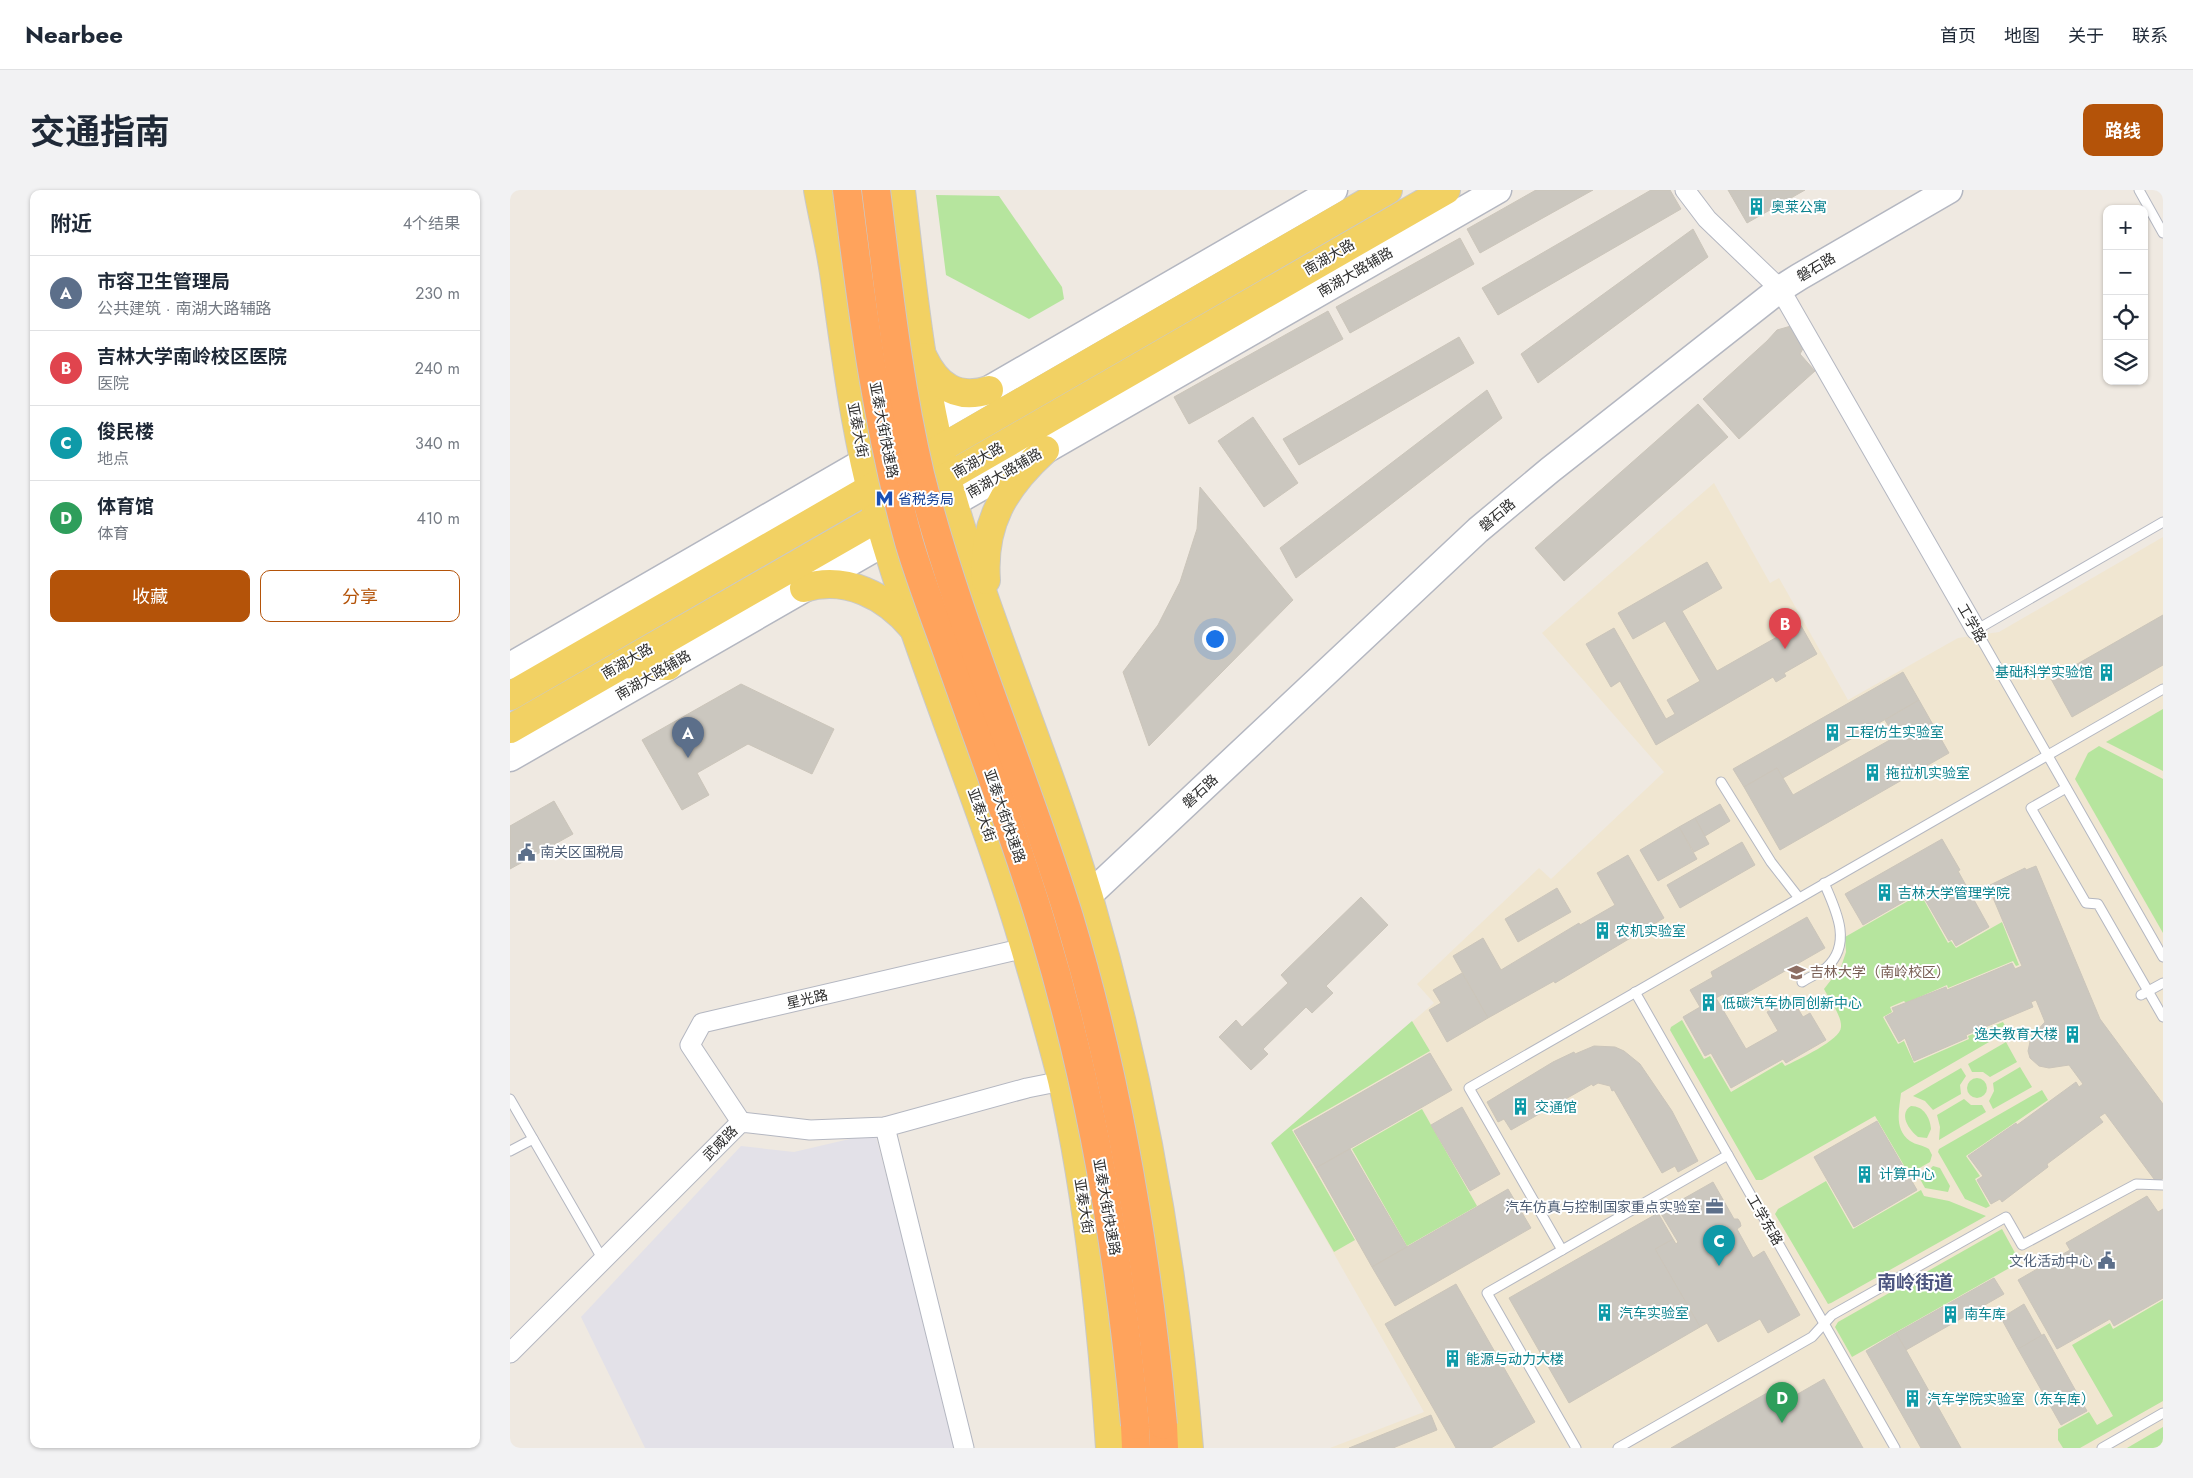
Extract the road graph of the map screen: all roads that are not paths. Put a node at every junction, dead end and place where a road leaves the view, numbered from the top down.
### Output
1 (818, 190) edge
2 (847, 190) edge
3 (876, 190) edge
4 (901, 190) edge
5 (1334, 190) edge
6 (1388, 190) edge
7 (1446, 190) edge
8 (1498, 190) edge
9 (1685, 190) edge
10 (1949, 190) edge
11 (2139, 190) edge
12 (2163, 232) edge
13 (1780, 289) junction
14 (922, 354) junction
15 (989, 390) junction
16 (933, 422) junction
17 (939, 449) junction
18 (1045, 450) junction
19 (864, 462) junction
20 (871, 488) junction
21 (950, 490) junction
22 (2163, 522) edge
23 (882, 529) junction
24 (804, 588) junction
25 (987, 604) junction
26 (1976, 630) junction
27 (916, 631) junction
28 (622, 664) junction
29 (510, 666) edge
30 (668, 666) junction
31 (2163, 689) edge
32 (510, 696) edge
33 (510, 728) edge
34 (2048, 756) junction
35 (510, 758) edge
36 (1721, 782) dead end
37 (2066, 788) junction
38 (1824, 884) junction
39 (1088, 896) junction
40 (1800, 898) junction
41 (1025, 948) junction
42 (2163, 957) edge
43 (1802, 982) dead end
44 (2163, 983) edge
45 (1635, 992) junction
46 (2145, 993) junction
47 (2163, 1016) edge
48 (1062, 1081) junction
49 (510, 1099) edge
50 (741, 1122) junction
51 (885, 1127) junction
52 (533, 1139) junction
53 (510, 1152) edge
54 (1728, 1155) junction
55 (2163, 1185) edge
56 (1562, 1250) junction
57 (603, 1260) junction
58 (1824, 1324) junction
59 (510, 1353) edge
60 (2163, 1414) edge
61 (1135, 1436) edge
62 (1163, 1436) edge
63 (964, 1448) edge
64 (1110, 1448) edge
65 (1189, 1448) edge
66 (1576, 1448) edge
67 (1618, 1448) edge
68 (1894, 1448) edge
69 (2102, 1448) edge

1 - 19 main road, 亚泰大街
2 - 61 highway, 亚泰大街快速路, bridge
3 - 62 highway, 亚泰大街快速路, bridge
4 - 14 main road
5 - 15 street
6 - 17 main road, 南湖大路
7 - 21 main road, 南湖大路
8 - 18 street, 南湖大路辅路
9 - 13 street, 工学路
10 - 13 street, 磐石路
11 - 12 lane
13 - 26 street, 工学路
13 - 39 street, 磐石路
14 - 15 main road
14 - 16 main road
15 - 16 street
16 - 17 main road
16 - 19 street
17 - 20 main road, 南湖大路
17 - 21 main road
18 - 21 street, 南湖大路辅路
18 - 25 main road
19 - 20 main road, 亚泰大街
19 - 29 street
20 - 23 main road, 亚泰大街
20 - 32 main road, 南湖大路
21 - 23 main road, 南湖大路
21 - 25 main road
22 - 26 lane
23 - 24 street, 南湖大路辅路
23 - 27 main road, 亚泰大街
23 - 28 main road, 南湖大路
24 - 27 main road
24 - 30 street, 南湖大路辅路
25 - 39 main road
26 - 34 lane, 工学路
27 - 41 main road, 亚泰大街
28 - 30 main road
28 - 33 main road, 南湖大路
30 - 35 street, 南湖大路辅路
31 - 34 lane
34 - 37 lane, 工学路
34 - 38 lane
36 - 40 lane
37 - 42 lane, 工学路
37 - 46 lane
38 - 40 lane
38 - 43 lane
39 - 65 main road
40 - 45 lane
41 - 48 main road, 亚泰大街
41 - 50 street, 星光路
44 - 46 lane
45 - 54 lane, 工学东路
45 - 56 lane
46 - 47 lane
48 - 51 street, 武威路
48 - 64 main road, 亚泰大街
49 - 52 lane
50 - 51 street, 武威路
50 - 57 street, 武威路
51 - 63 street
52 - 53 lane
52 - 57 lane
54 - 56 lane
54 - 58 lane, 工学东路
55 - 58 lane
56 - 66 lane
57 - 59 street, 武威路
58 - 67 lane
58 - 68 lane, 工学东路
60 - 69 lane

